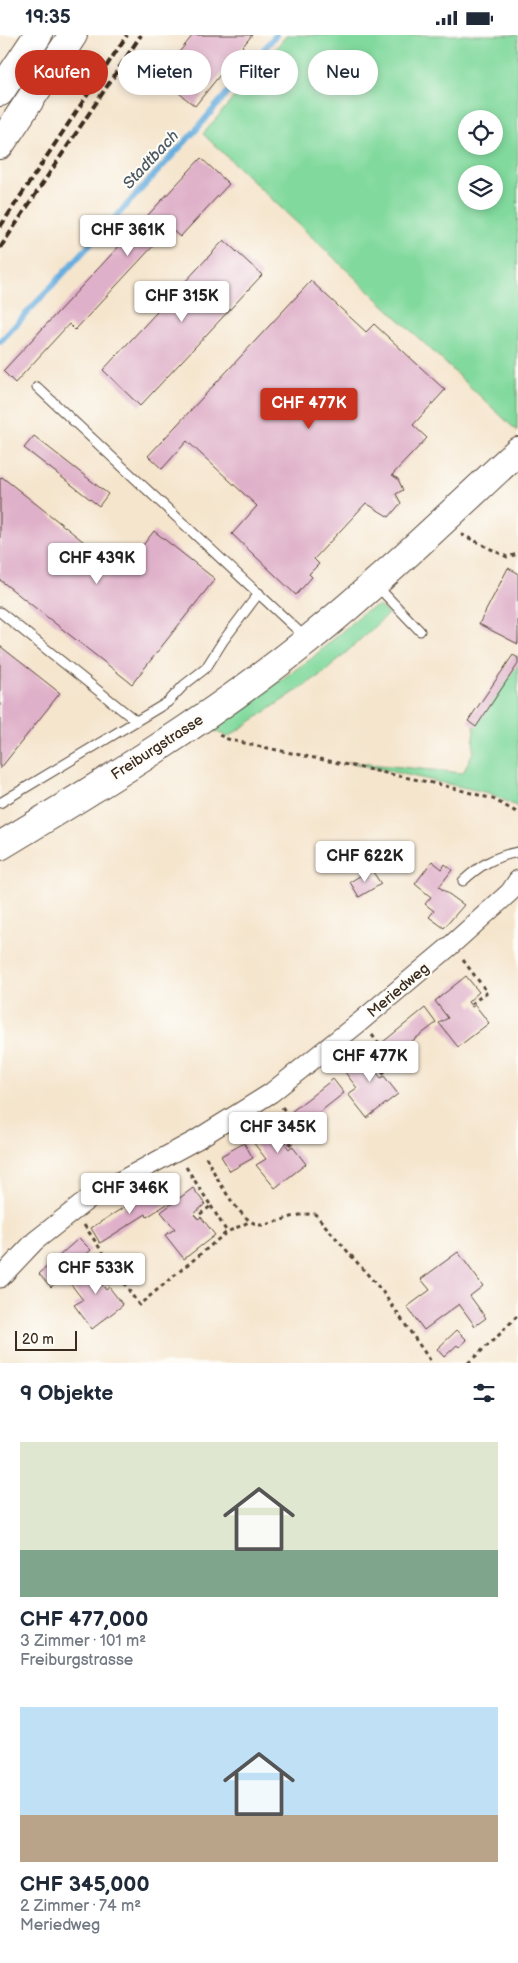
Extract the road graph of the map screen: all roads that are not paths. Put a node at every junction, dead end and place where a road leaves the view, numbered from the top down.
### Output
1 (38, 35) edge
2 (73, 35) edge
3 (0, 92) edge
4 (0, 145) edge
5 (37, 387) dead end
6 (518, 451) edge
7 (375, 584) junction
8 (259, 593) junction
9 (0, 613) edge
10 (420, 631) dead end
11 (308, 640) junction
12 (136, 721) junction
13 (0, 803) edge
14 (0, 846) edge
15 (518, 852) edge
16 (518, 880) edge
17 (463, 881) dead end
18 (0, 1278) edge

1 - 3 main road
2 - 4 main road
5 - 8 lane
6 - 7 main road, Freiburgstrasse
7 - 10 lane
7 - 11 main road, Freiburgstrasse
8 - 11 lane
8 - 12 lane
9 - 12 lane
11 - 14 main road, Freiburgstrasse
12 - 13 lane
15 - 17 lane
16 - 18 street, Meriedweg

